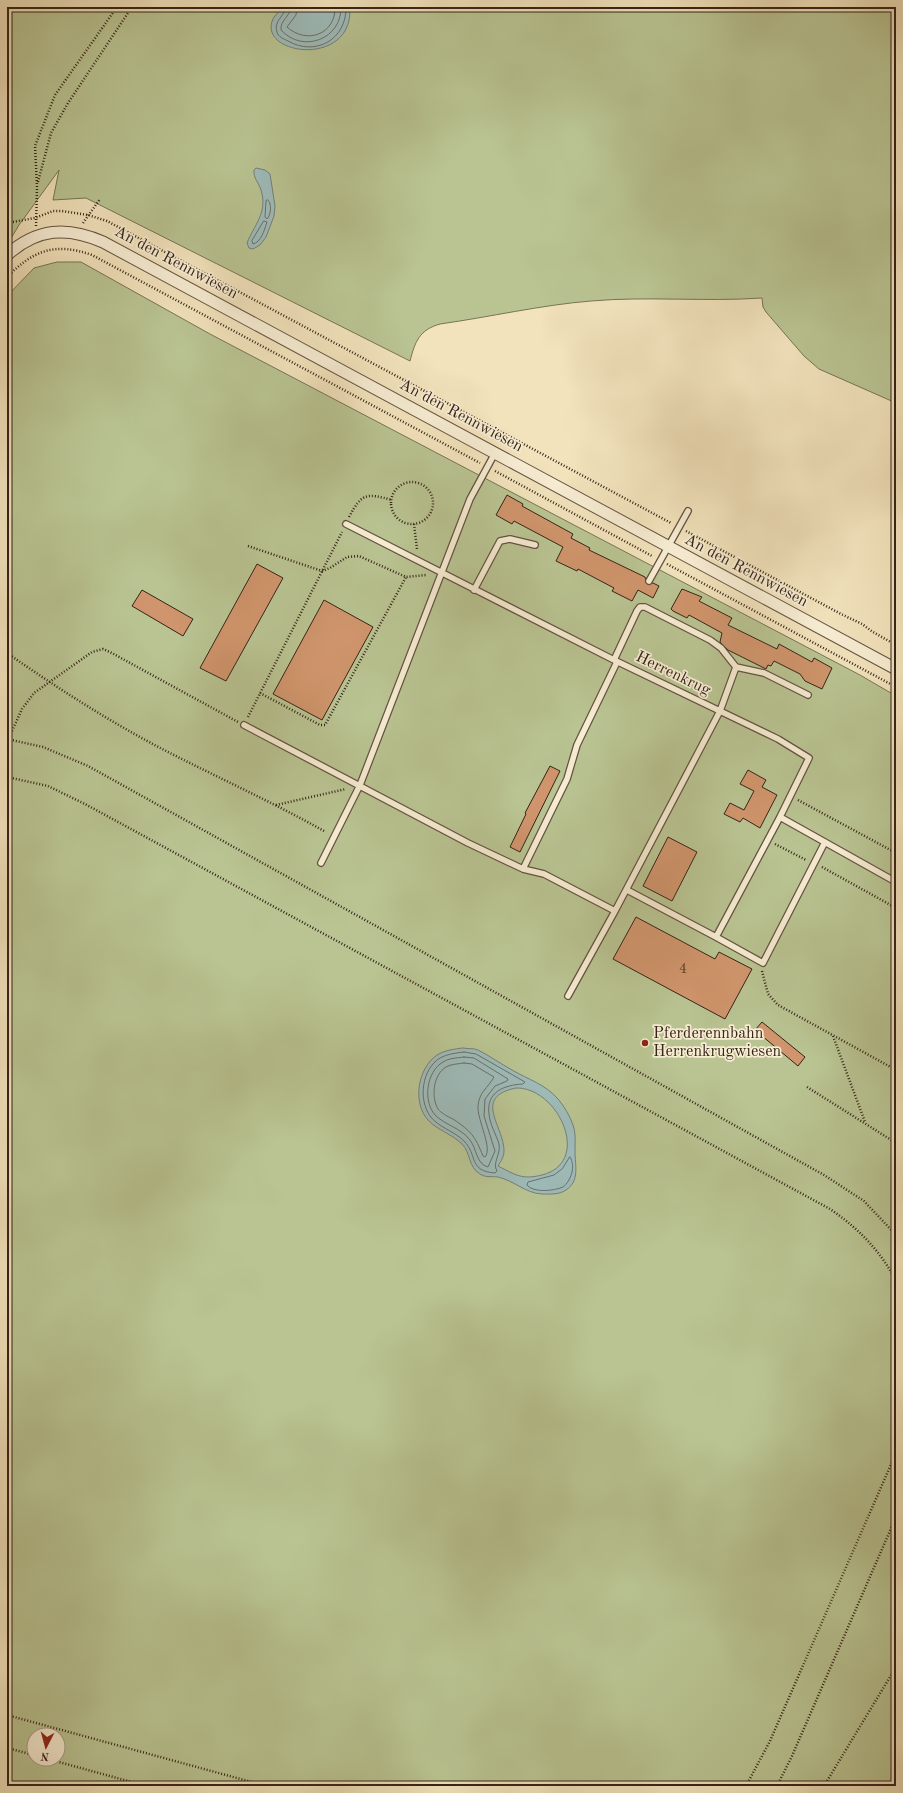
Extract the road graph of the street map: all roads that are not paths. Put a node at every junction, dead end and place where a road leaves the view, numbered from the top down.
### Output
1 (7, 255) edge
2 (495, 453) junction
3 (688, 510) dead end
4 (346, 524) road end
5 (535, 545) dead end
6 (668, 546) junction
7 (440, 572) junction
8 (649, 581) dead end
9 (474, 590) junction
10 (615, 661) junction
11 (736, 667) junction
12 (896, 670) edge
13 (808, 695) dead end
14 (720, 711) junction
15 (244, 725) road end
16 (360, 786) junction
17 (780, 818) junction
18 (825, 842) junction
19 (321, 863) dead end
20 (523, 869) junction
21 (896, 882) edge
22 (627, 890) junction
23 (615, 911) junction
24 (716, 937) junction
25 (568, 996) dead end
26 (896, 1779) edge
27 (892, 1786) edge

1 - 2 street, An den Rennwiesen
2 - 6 street, An den Rennwiesen
2 - 7 lane
3 - 6 lane
4 - 7 lane, Herrenkrug
5 - 9 lane
6 - 8 lane
6 - 12 street, An den Rennwiesen
7 - 9 lane, Herrenkrug
7 - 16 lane
9 - 10 lane, Herrenkrug
10 - 11 lane
10 - 14 lane, Herrenkrug
10 - 20 lane
11 - 13 lane
11 - 14 lane
14 - 17 lane, Herrenkrug
14 - 22 lane
15 - 16 lane
16 - 19 lane
16 - 20 lane
17 - 18 lane
17 - 24 lane, Herrenkrug
18 - 21 lane
18 - 24 lane
20 - 23 lane
22 - 23 lane
22 - 24 lane
23 - 25 lane
26 - 27 lane

